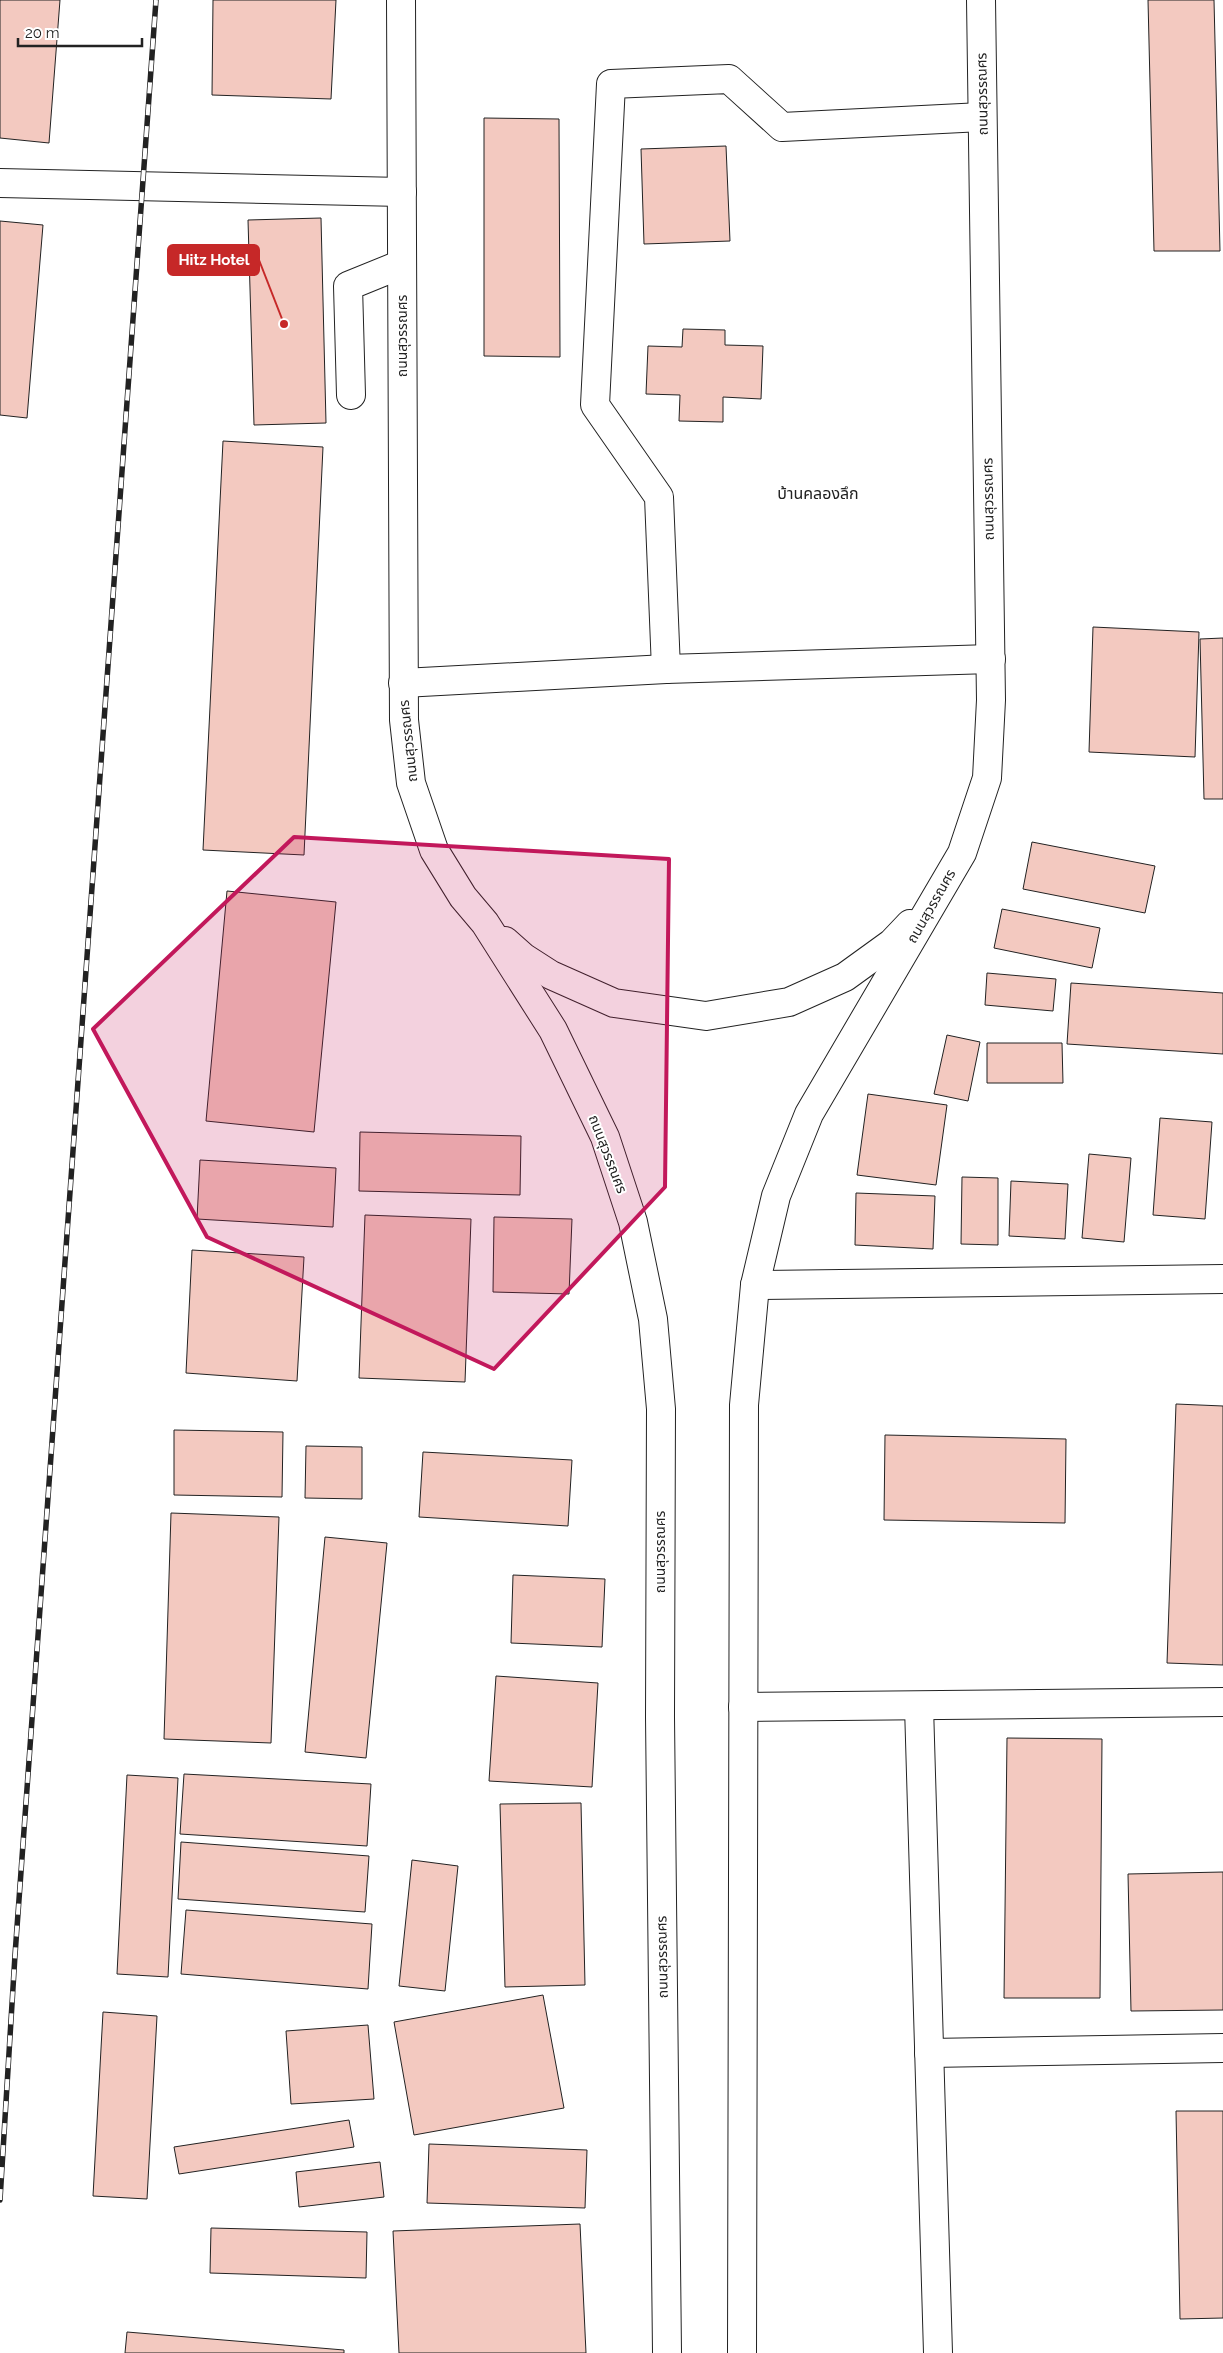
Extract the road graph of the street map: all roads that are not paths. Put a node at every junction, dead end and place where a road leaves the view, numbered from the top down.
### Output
1 (401, 0) edge
2 (981, 0) edge
3 (982, 117) junction
4 (0, 183) edge
5 (402, 192) junction
6 (402, 264) junction
7 (351, 395) dead end
8 (991, 659) junction
9 (666, 669) junction
10 (403, 683) junction
11 (944, 885) junction
12 (485, 923) junction
13 (1223, 1279) edge
14 (756, 1285) junction
15 (1223, 1702) edge
16 (919, 1706) junction
17 (743, 1707) junction
18 (1223, 2048) edge
19 (929, 2053) junction
20 (666, 2353) edge
21 (742, 2353) edge
22 (938, 2353) edge

1 - 5 main road, ถนนสุวรรณศร
2 - 3 main road, ถนนสุวรรณศร
3 - 8 main road, ถนนสุวรรณศร
3 - 9 main road
4 - 5 main road
5 - 6 main road, ถนนสุวรรณศร
6 - 7 main road
6 - 10 main road, ถนนสุวรรณศร
8 - 9 main road
8 - 11 main road, ถนนสุวรรณศร
9 - 10 main road
10 - 12 main road, ถนนสุวรรณศร
11 - 12 main road
11 - 14 main road, ถนนสุวรรณศร
12 - 20 main road, ถนนสุวรรณศร
13 - 14 main road
14 - 17 main road, ถนนสุวรรณศร
15 - 16 main road
16 - 17 main road
16 - 19 main road
17 - 21 main road, ถนนสุวรรณศร
18 - 19 main road
19 - 22 main road

